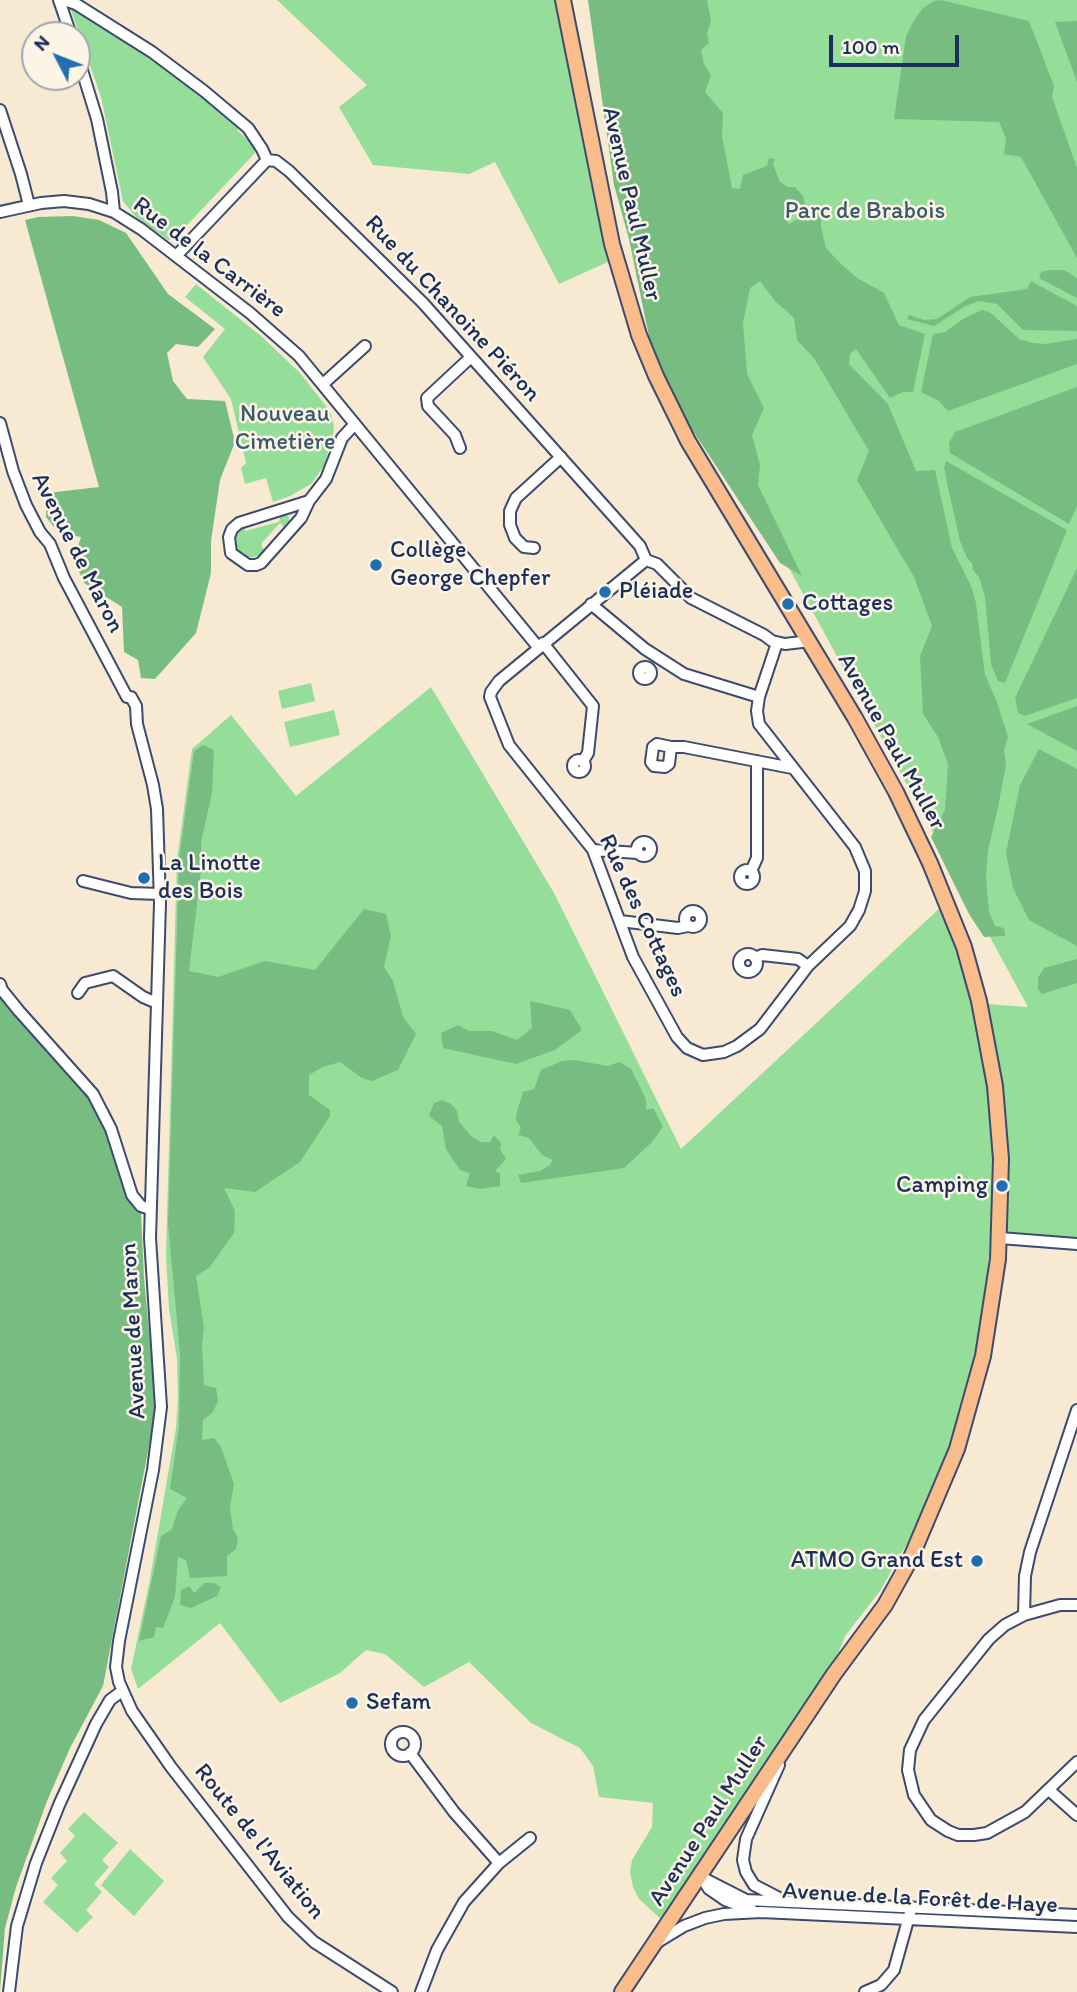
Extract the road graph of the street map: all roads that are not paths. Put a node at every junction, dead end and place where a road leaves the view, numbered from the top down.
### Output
1 (563, 0) edge
2 (59, 1) edge
3 (66, 21) edge
4 (88, 91) edge
5 (0, 110) edge
6 (267, 160) junction
7 (29, 205) junction
8 (0, 212) edge
9 (114, 212) junction
10 (177, 255) junction
11 (365, 346) dead end
12 (471, 357) junction
13 (323, 384) junction
14 (0, 423) edge
15 (355, 424) junction
16 (460, 447) dead end
17 (561, 457) junction
18 (309, 501) junction
19 (534, 548) dead end
20 (646, 560) junction
21 (591, 604) junction
22 (810, 641) junction
23 (777, 643) junction
24 (541, 645) junction
25 (651, 654) junction
26 (646, 667) dead end
27 (759, 697) junction
28 (671, 747) dead end
29 (583, 761) dead end
30 (752, 761) junction
31 (792, 768) junction
32 (593, 850) junction
33 (638, 853) dead end
34 (751, 871) dead end
35 (83, 881) dead end
36 (160, 894) junction
37 (620, 921) junction
38 (688, 926) dead end
39 (755, 958) dead end
40 (808, 966) junction
41 (0, 984) edge
42 (78, 993) dead end
43 (157, 1003) junction
44 (150, 1209) junction
45 (1000, 1238) junction
46 (1077, 1244) edge
47 (1077, 1410) edge
48 (1077, 1605) edge
49 (1024, 1615) junction
50 (122, 1691) junction
51 (791, 1737) junction
52 (410, 1753) dead end
53 (1077, 1762) edge
54 (1049, 1790) junction
55 (1077, 1815) edge
56 (530, 1838) dead end
57 (499, 1863) junction
58 (701, 1877) junction
59 (785, 1900) junction
60 (911, 1907) junction
61 (761, 1912) junction
62 (1077, 1914) edge
63 (909, 1919) junction
64 (1077, 1927) edge
65 (656, 1943) junction
66 (9, 1992) edge
67 (393, 1992) edge
68 (421, 1992) edge
69 (622, 1992) edge
70 (865, 1992) edge

1 - 22 main road, Avenue Paul Muller
2 - 3 street
2 - 6 street, Rue du Chanoine Piéron
4 - 9 street
5 - 7 street
6 - 10 street
6 - 12 street, Rue du Chanoine Piéron
7 - 8 street, Rue de la Carrière
7 - 9 street, Rue de la Carrière
9 - 10 street, Rue de la Carrière
10 - 13 street, Rue de la Carrière
11 - 13 street
12 - 16 street
12 - 17 street, Rue du Chanoine Piéron
13 - 15 street, Rue de la Carrière
14 - 36 street, Avenue de Maron
15 - 18 street
15 - 24 street, Rue de la Carrière
17 - 19 street
17 - 20 street, Rue du Chanoine Piéron
18 - 18 street
20 - 21 street, Rue des Cottages
20 - 23 street, Rue du Chanoine Piéron
21 - 24 street, Rue des Cottages
21 - 25 street
22 - 23 street
22 - 45 main road, Avenue Paul Muller
23 - 27 street, Rue des Cottages
24 - 29 street, Rue de la Carrière
24 - 32 street, Rue des Cottages
25 - 26 street
25 - 27 street
27 - 31 street, Rue des Cottages
28 - 30 street
30 - 31 street
30 - 34 street
31 - 40 street, Rue des Cottages
32 - 33 street
32 - 37 street, Rue des Cottages
35 - 36 street
36 - 43 street, Avenue de Maron
37 - 38 street
37 - 40 street, Rue des Cottages
39 - 40 street
41 - 44 street
42 - 43 street
43 - 44 street, Avenue de Maron
44 - 50 street, Avenue de Maron
45 - 46 street
45 - 51 main road, Avenue Paul Muller
47 - 49 street
48 - 49 street
49 - 54 street
50 - 66 street
50 - 67 street, Route de l'Aviation
51 - 58 main road, Avenue Paul Muller
51 - 59 street, Avenue de la Forêt de Haye
52 - 57 street
53 - 54 street
54 - 55 street
56 - 57 street
57 - 68 street
58 - 59 street, Avenue de la Forêt de Haye
58 - 61 street, Avenue de la Forêt de Haye
58 - 65 main road, Avenue Paul Muller
59 - 60 street, Avenue de la Forêt de Haye
60 - 62 street, Avenue de la Forêt de Haye
60 - 63 street
61 - 63 street, Avenue de la Forêt de Haye
61 - 65 street, Avenue de la Forêt de Haye
63 - 64 street, Avenue de la Forêt de Haye
63 - 70 street
65 - 69 main road, Avenue Paul Muller

